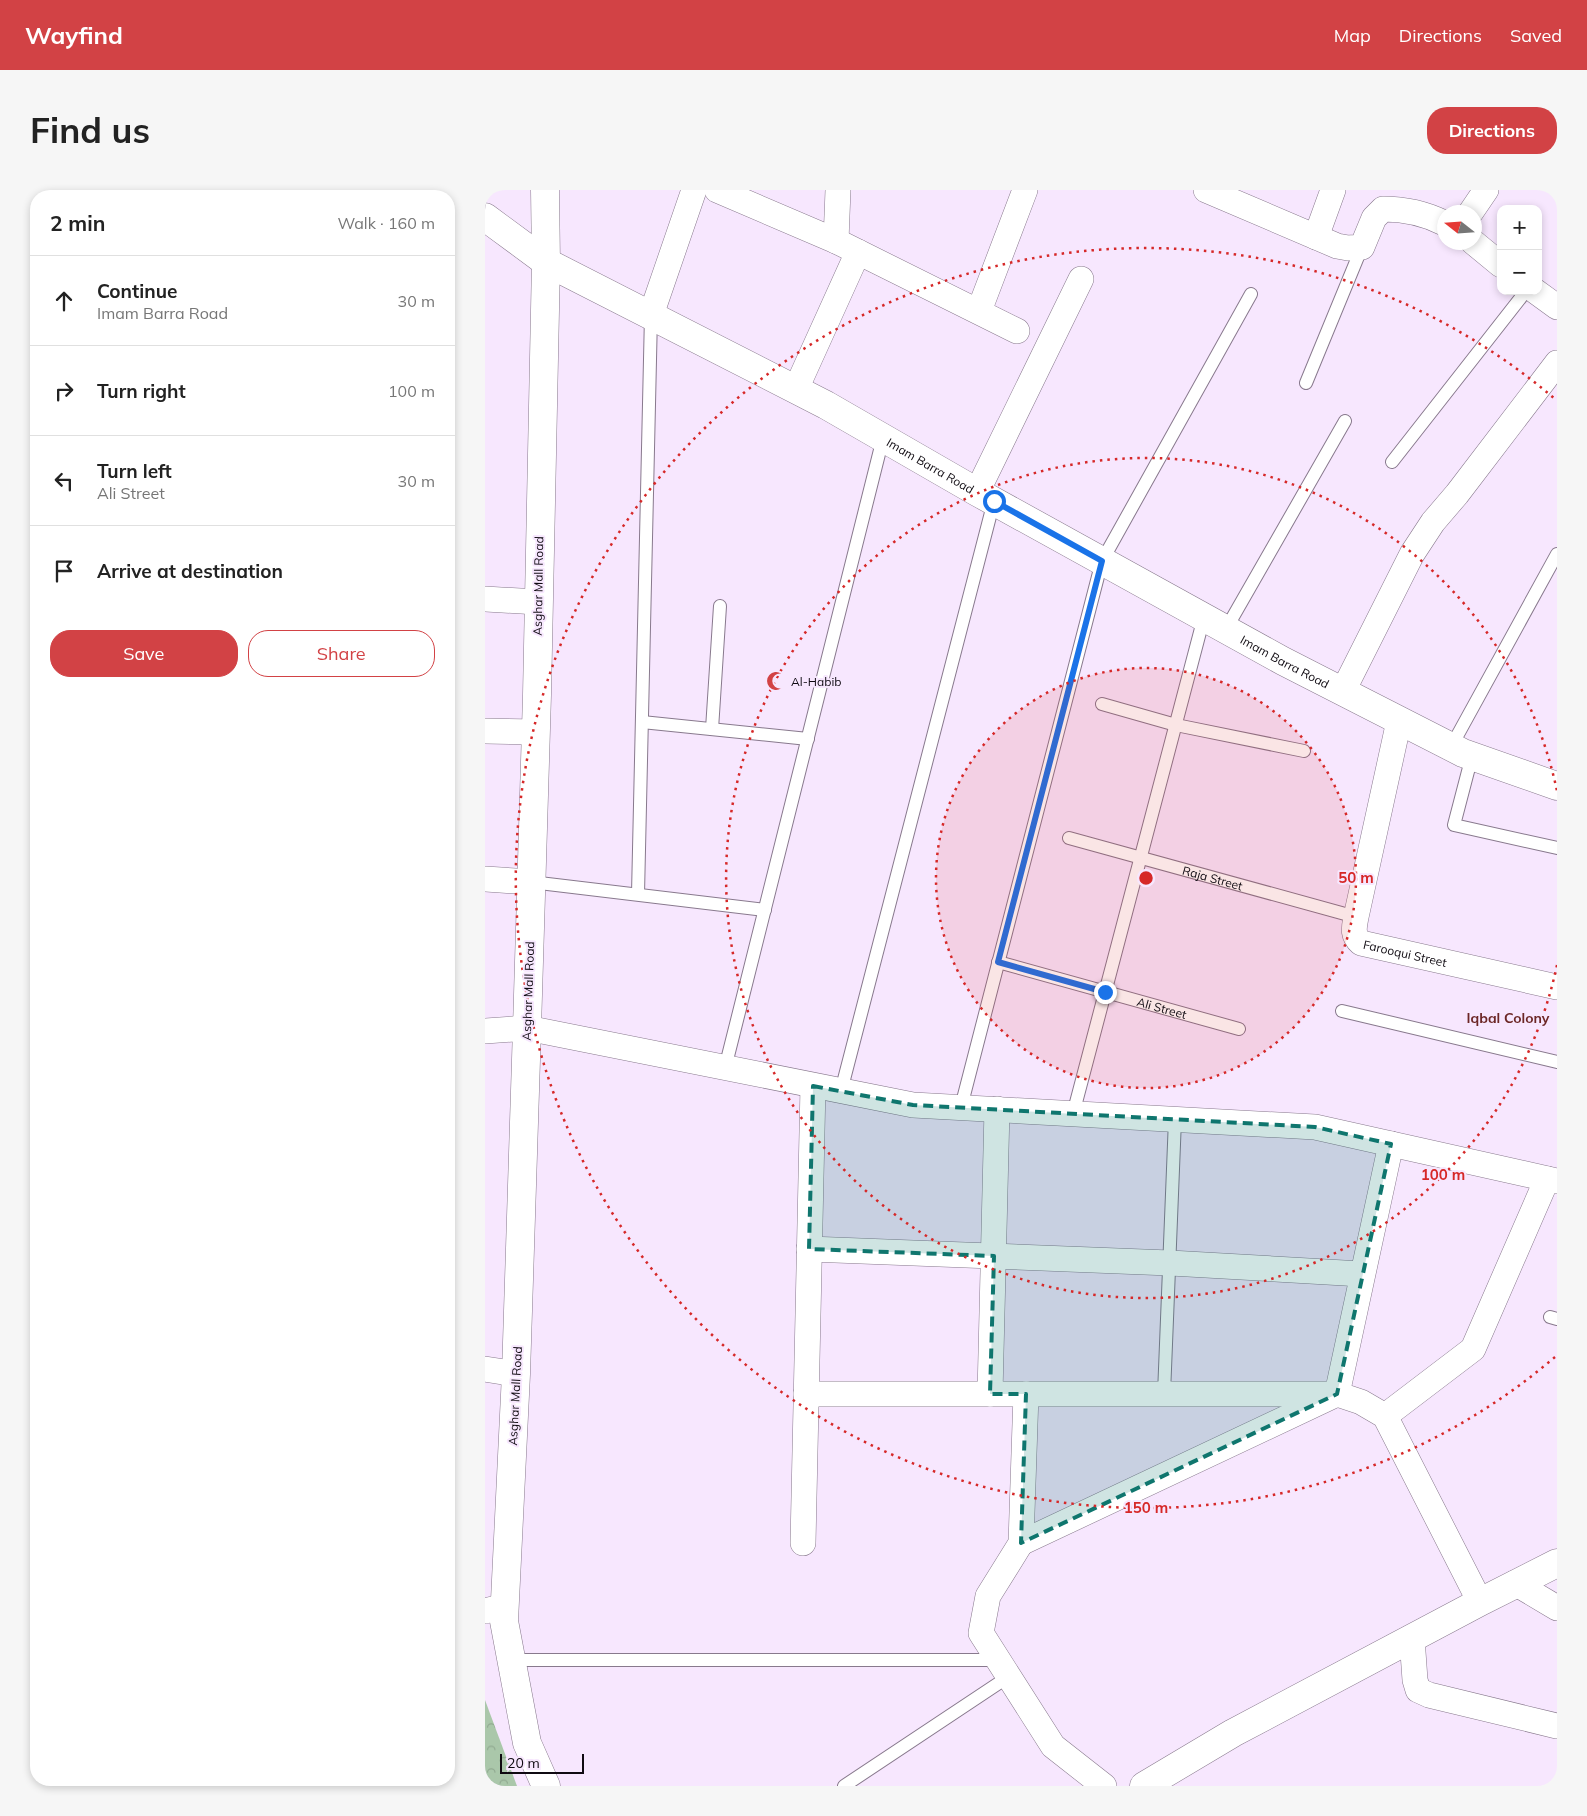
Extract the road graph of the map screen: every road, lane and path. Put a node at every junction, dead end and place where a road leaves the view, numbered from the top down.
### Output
1 (545, 190) edge
2 (694, 190) edge
3 (717, 190) edge
4 (838, 190) edge
5 (1025, 190) edge
6 (1333, 190) edge
7 (1486, 190) edge
8 (1222, 193) edge
9 (1476, 205) edge
10 (485, 217) edge
11 (1437, 220) edge
12 (1315, 237) junction
13 (836, 241) junction
14 (1362, 247) junction
15 (1482, 249) edge
16 (859, 252) junction
17 (546, 262) junction
18 (1497, 262) edge
19 (1081, 279) dead end
20 (1251, 294) dead end
21 (1523, 295) edge
22 (1540, 295) edge
23 (1557, 307) edge
24 (979, 311) junction
25 (651, 315) junction
26 (1017, 331) dead end
27 (1557, 363) edge
28 (1307, 383) dead end
29 (796, 389) junction
30 (1345, 421) dead end
31 (883, 438) junction
32 (1392, 462) dead end
33 (986, 497) junction
34 (1557, 554) edge
35 (1102, 561) junction
36 (485, 599) edge
37 (538, 602) junction
38 (720, 606) dead end
39 (1215, 623) junction
40 (1343, 691) junction
41 (1102, 704) dead end
42 (1399, 720) junction
43 (642, 722) junction
44 (1176, 725) junction
45 (712, 729) junction
46 (485, 731) edge
47 (535, 732) junction
48 (808, 739) junction
49 (1305, 751) dead end
50 (1461, 752) junction
51 (1557, 786) edge
52 (1069, 838) dead end
53 (1557, 848) edge
54 (1141, 858) junction
55 (485, 879) edge
56 (531, 882) junction
57 (638, 894) junction
58 (765, 910) junction
59 (1356, 917) junction
60 (998, 962) junction
61 (1557, 987) edge
62 (1105, 992) junction
63 (1342, 1011) dead end
64 (527, 1028) junction
65 (1239, 1030) dead end
66 (485, 1031) edge
67 (1557, 1062) edge
68 (725, 1068) junction
69 (813, 1086) junction
70 (841, 1091) junction
71 (961, 1107) junction
72 (997, 1109) junction
73 (1073, 1114) junction
74 (1175, 1119) junction
75 (1391, 1144) junction
76 (1552, 1180) edge
77 (809, 1249) junction
78 (994, 1256) junction
79 (1170, 1263) junction
80 (1363, 1274) junction
81 (485, 1370) edge
82 (516, 1374) junction
83 (806, 1394) junction
84 (990, 1394) junction
85 (1026, 1394) junction
86 (1164, 1394) junction
87 (1337, 1394) junction
88 (1385, 1416) junction
89 (803, 1543) dead end
90 (1021, 1543) junction
91 (1557, 1563) edge
92 (1515, 1583) junction
93 (1479, 1602) junction
94 (495, 1608) edge
95 (1557, 1608) edge
96 (1412, 1638) junction
97 (511, 1660) junction
98 (1003, 1668) junction
99 (1557, 1726) edge
100 (1156, 1783) edge
101 (546, 1786) edge
102 (844, 1786) edge
103 (1104, 1786) edge

1 - 17 street, Asghar Mall Road
2 - 25 street
3 - 13 street
4 - 13 street
5 - 24 street
6 - 12 street
7 - 9 street
8 - 12 street
10 - 17 street, Imam Barra Road
11 - 14 street
12 - 14 street
13 - 16 street
14 - 28 lane
15 - 18 street
16 - 24 street
16 - 29 street
17 - 25 street, Imam Barra Road
17 - 37 street, Asghar Mall Road
19 - 33 street
20 - 35 lane
21 - 32 lane
22 - 23 street
24 - 26 street
25 - 29 street, Imam Barra Road
25 - 43 lane
27 - 40 street
29 - 31 street, Imam Barra Road
30 - 39 lane
31 - 33 street, Imam Barra Road
31 - 48 lane
33 - 35 street, Imam Barra Road
33 - 70 lane
34 - 50 lane
35 - 39 street, Imam Barra Road
35 - 60 lane
36 - 37 street
37 - 47 street, Asghar Mall Road
38 - 45 lane
39 - 40 street, Imam Barra Road
39 - 44 lane
40 - 42 street, Imam Barra Road
41 - 44 lane
42 - 50 street, Imam Barra Road
42 - 59 street, Farooqui Street
43 - 45 lane
43 - 57 lane
44 - 49 lane
44 - 54 lane
45 - 48 lane
46 - 47 street
47 - 56 street, Asghar Mall Road
48 - 58 lane
50 - 51 street, Imam Barra Road
50 - 53 lane
52 - 54 lane, Raja Street
54 - 59 lane, Raja Street
54 - 62 lane
55 - 56 street
56 - 57 lane
56 - 64 street, Asghar Mall Road
57 - 58 lane
58 - 68 lane
59 - 61 street, Farooqui Street
60 - 62 lane, Ali Street
60 - 71 lane
62 - 65 lane, Ali Street
62 - 73 lane
63 - 67 lane
64 - 66 street
64 - 68 street
64 - 82 street, Asghar Mall Road
68 - 69 street
69 - 70 street
69 - 77 street
70 - 71 street
71 - 72 street
72 - 73 street
72 - 78 street
73 - 74 street
74 - 75 street
74 - 79 lane
75 - 76 street
75 - 80 street
76 - 88 street
77 - 78 street
77 - 83 street
78 - 79 street
78 - 84 street
79 - 80 street
79 - 86 lane
80 - 87 street
81 - 82 street
82 - 94 street, Asghar Mall Road
83 - 84 street
83 - 89 street
84 - 85 street
85 - 86 street
85 - 90 street
86 - 87 street
87 - 88 street
87 - 90 street
88 - 93 street
90 - 98 street
91 - 92 street
92 - 93 street
92 - 95 street
93 - 96 street
94 - 97 street, Asghar Mall Road
96 - 99 street
96 - 100 street
97 - 98 lane
97 - 101 street, Asghar Mall Road
98 - 102 lane
98 - 103 street

